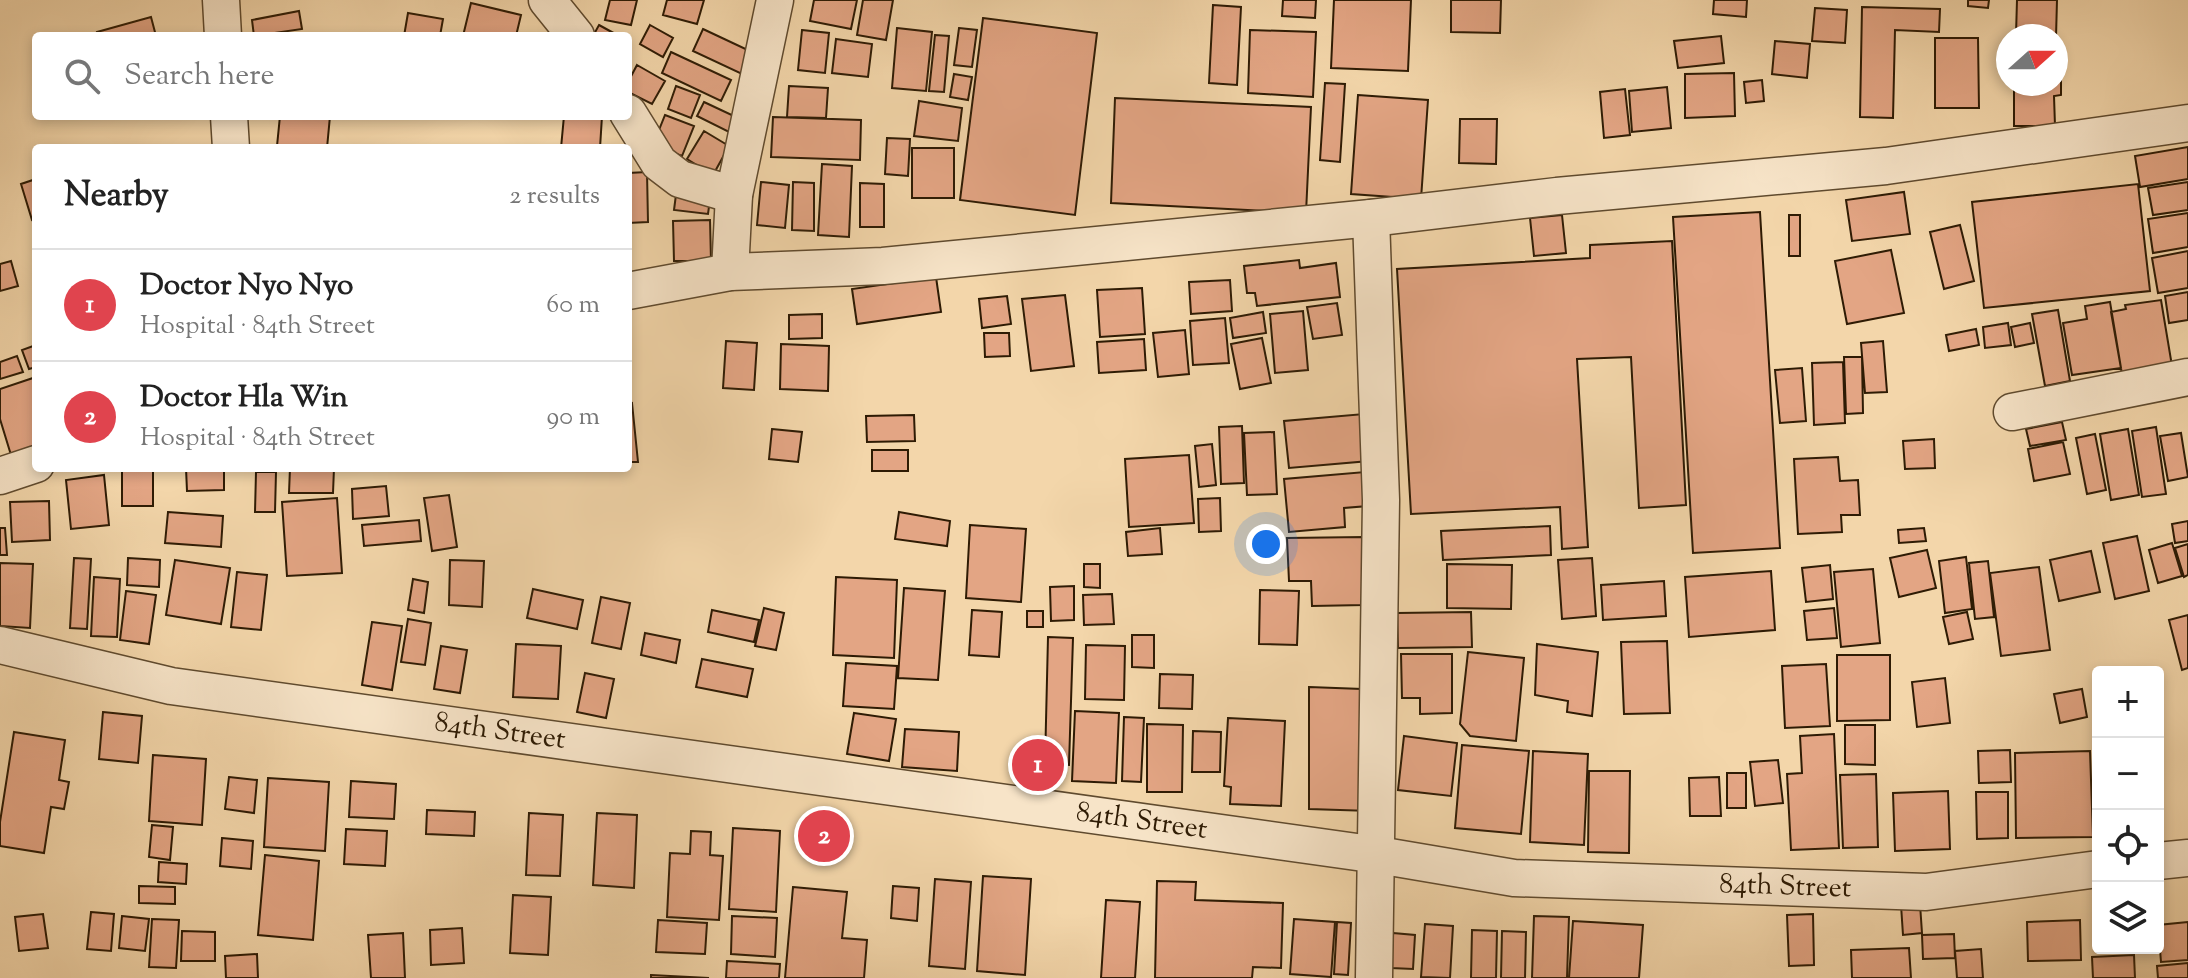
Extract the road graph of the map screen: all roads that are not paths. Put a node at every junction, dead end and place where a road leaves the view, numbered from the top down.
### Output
1 (221, 0) edge
2 (547, 0) edge
3 (775, 0) edge
4 (223, 32) edge
5 (573, 32) edge
6 (632, 119) edge
7 (229, 120) edge
8 (2188, 123) edge
9 (231, 144) edge
10 (734, 195) junction
11 (1371, 218) junction
12 (730, 272) junction
13 (632, 290) edge
14 (2188, 377) edge
15 (2012, 412) dead end
16 (32, 465) edge
17 (0, 476) edge
18 (0, 645) edge
19 (1378, 855) junction
20 (2188, 858) edge
21 (2164, 860) edge
22 (2092, 870) edge
23 (1374, 978) edge

1 - 4 street
2 - 5 street
3 - 10 street
6 - 10 street
7 - 9 street
8 - 11 street
10 - 12 street
11 - 12 street
11 - 19 street
12 - 13 street
14 - 15 street
16 - 17 street
18 - 19 street, 84th Street
19 - 22 street, 84th Street
19 - 23 street
20 - 21 street

